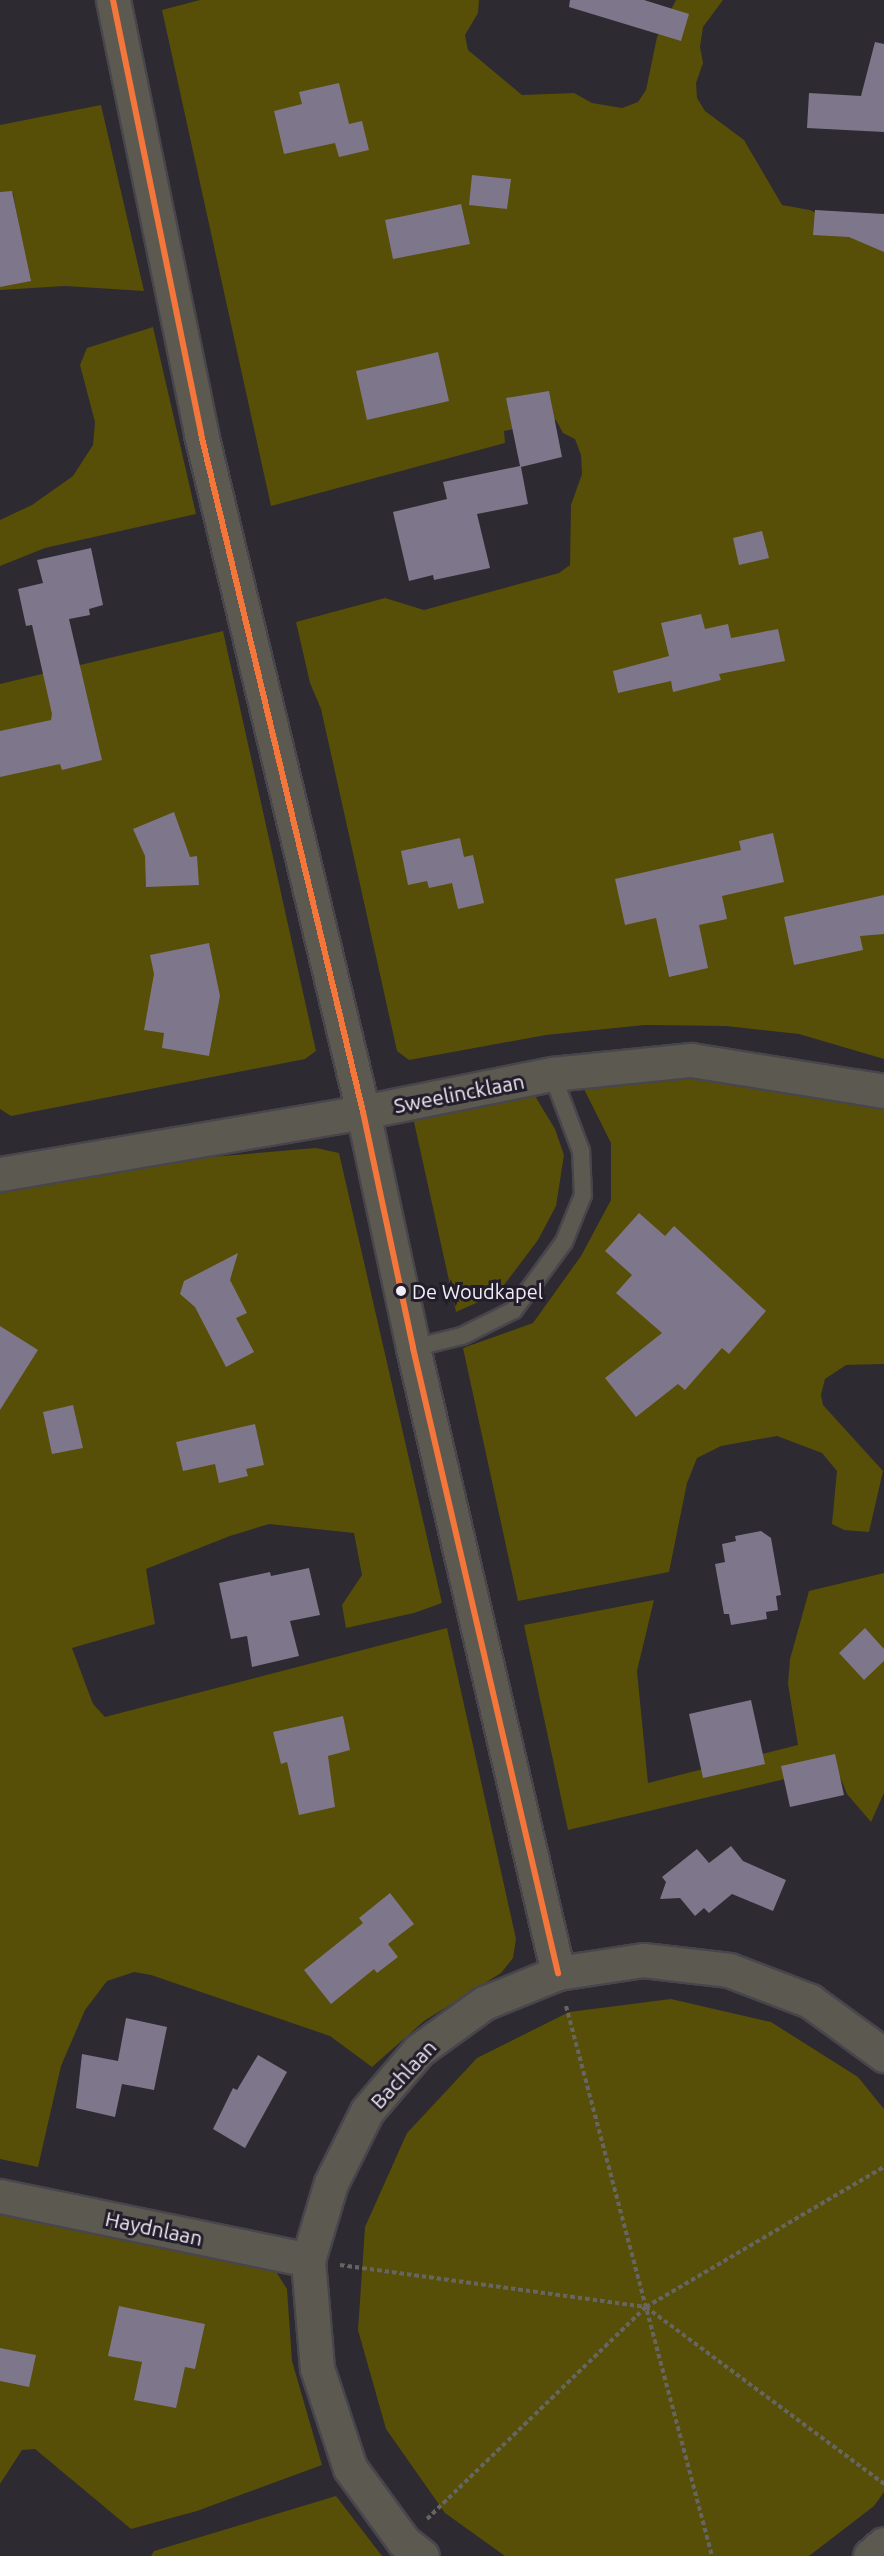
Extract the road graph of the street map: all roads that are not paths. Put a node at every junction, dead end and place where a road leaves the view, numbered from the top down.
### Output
1 (113, 0) edge
2 (552, 1074) junction
3 (884, 1091) edge
4 (363, 1112) junction
5 (0, 1174) edge
6 (413, 1348) junction
7 (558, 1973) junction
8 (883, 2052) edge
9 (0, 2196) edge
10 (308, 2260) junction
11 (884, 2544) edge
12 (413, 2549) edge
13 (870, 2556) edge

1 - 4 street
2 - 3 street, Sweelincklaan
2 - 4 street, Sweelincklaan
2 - 6 lane
4 - 5 street, Sweelincklaan
4 - 6 street
6 - 7 street
7 - 8 street, Bachlaan
7 - 10 street, Bachlaan
9 - 10 street, Haydnlaan
10 - 12 street, Bachlaan
11 - 13 street

